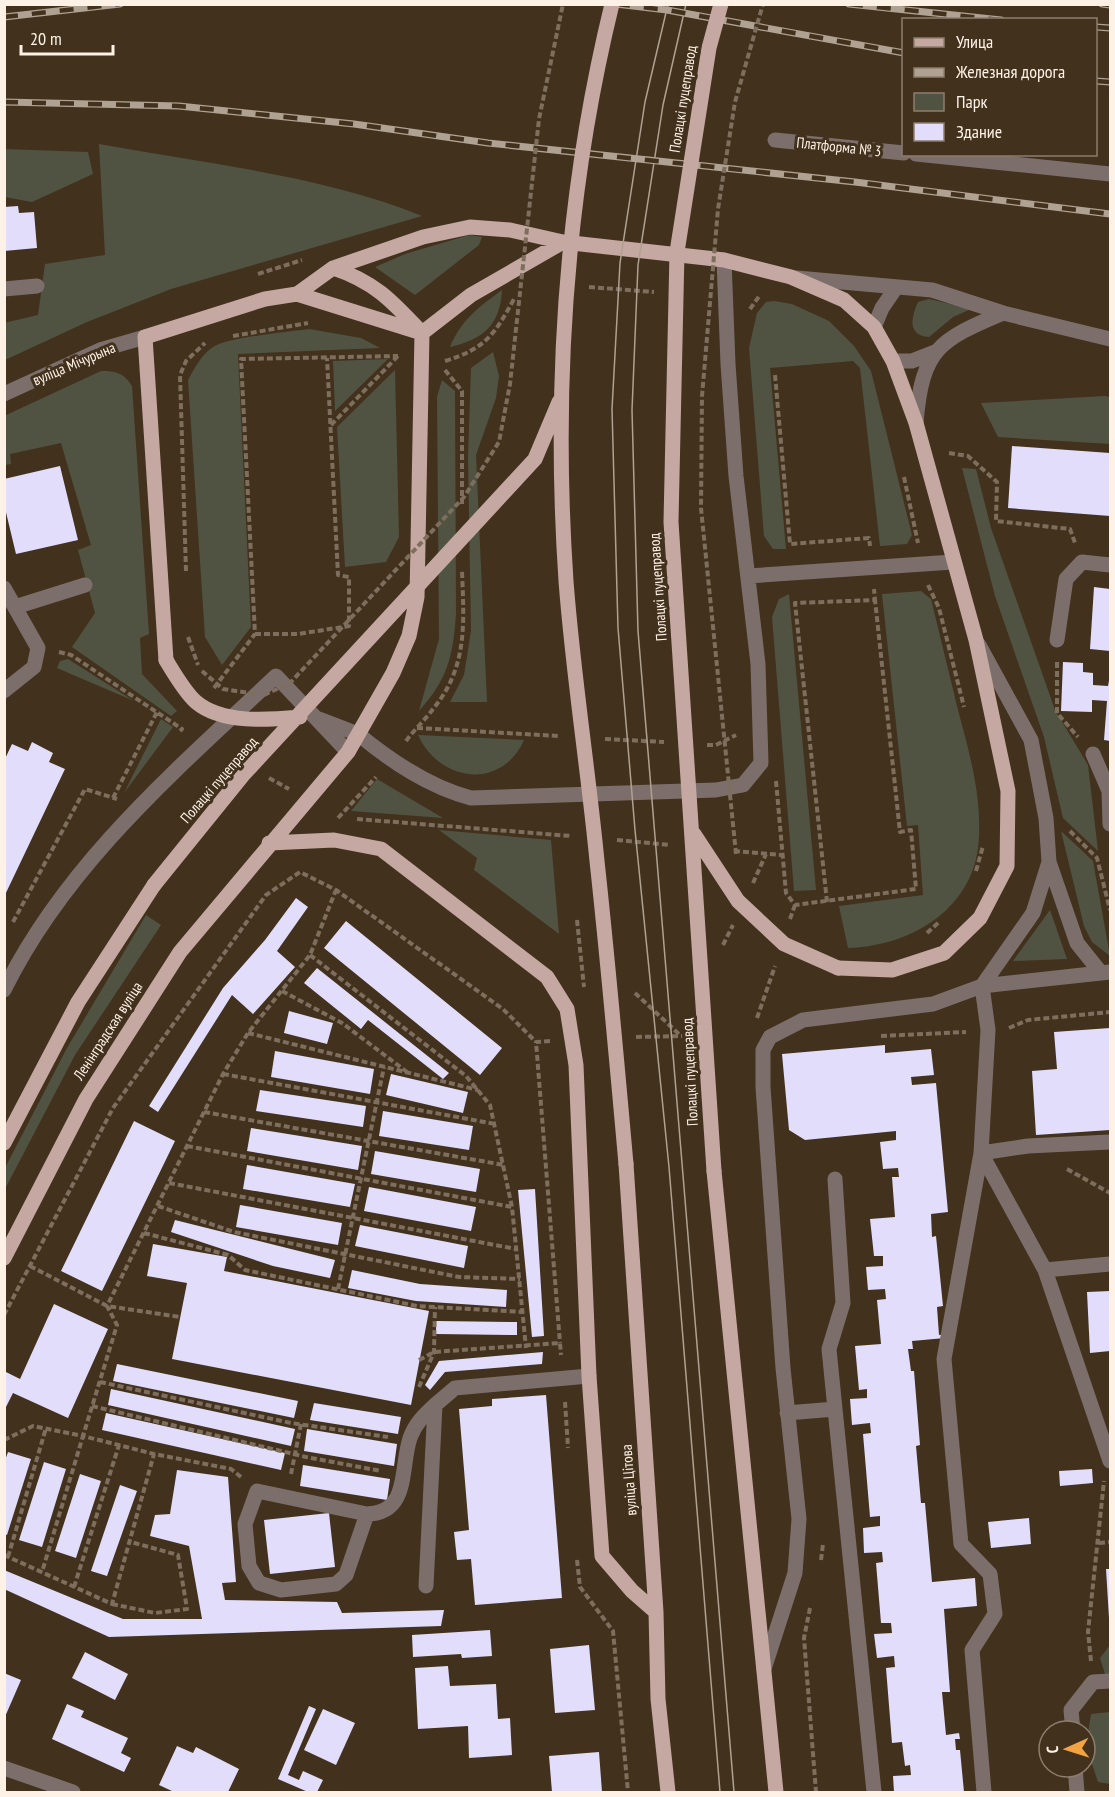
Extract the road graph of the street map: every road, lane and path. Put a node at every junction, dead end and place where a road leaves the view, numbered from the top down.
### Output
1 (563, 4) edge
2 (612, 4) edge
3 (720, 4) edge
4 (763, 4) edge
5 (775, 141) dead end
6 (902, 153) edge
7 (935, 156) edge
8 (1110, 174) edge
9 (563, 242) junction
10 (724, 260) junction
11 (333, 268) junction
12 (791, 277) junction
13 (523, 282) dead end
14 (37, 286) dead end
15 (580, 286) dead end
16 (4, 289) edge
17 (895, 289) junction
18 (660, 292) dead end
19 (297, 294) junction
20 (706, 295) dead end
21 (770, 296) dead end
22 (726, 297) junction
23 (1003, 314) junction
24 (312, 322) dead end
25 (874, 327) junction
26 (422, 333) junction
27 (145, 336) junction
28 (229, 337) dead end
29 (1110, 339) edge
30 (207, 341) dead end
31 (390, 348) dead end
32 (935, 352) junction
33 (398, 356) junction
34 (327, 358) junction
35 (892, 361) junction
36 (775, 375) dead end
37 (4, 394) edge
38 (562, 396) junction
39 (916, 423) junction
40 (331, 426) junction
41 (944, 444) dead end
42 (904, 475) dead end
43 (462, 508) dead end
44 (790, 544) dead end
45 (953, 562) junction
46 (1082, 562) junction
47 (919, 564) junction
48 (1110, 565) edge
49 (462, 567) dead end
50 (748, 576) junction
51 (186, 578) dead end
52 (85, 585) dead end
53 (885, 587) dead end
54 (918, 587) dead end
55 (928, 587) junction
56 (4, 588) edge
57 (875, 600) junction
58 (15, 607) junction
59 (188, 625) dead end
60 (255, 634) junction
61 (976, 640) junction
62 (1057, 640) joint
63 (38, 648) junction
64 (4, 691) edge
65 (212, 691) dead end
66 (157, 712) junction
67 (965, 712) dead end
68 (307, 717) junction
69 (189, 719) dead end
70 (182, 729) junction
71 (358, 734) junction
72 (175, 738) dead end
73 (348, 752) junction
74 (1093, 754) joint
75 (391, 760) junction
76 (775, 773) dead end
77 (113, 798) junction
78 (124, 801) dead end
79 (339, 817) junction
80 (1110, 824) edge
81 (331, 825) dead end
82 (694, 834) junction
83 (985, 835) dead end
84 (582, 837) dead end
85 (605, 839) dead end
86 (270, 843) junction
87 (674, 846) dead end
88 (732, 851) dead end
89 (781, 855) junction
90 (736, 856) dead end
91 (1049, 862) junction
92 (976, 874) dead end
93 (336, 890) junction
94 (827, 902) junction
95 (795, 905) junction
96 (947, 916) dead end
97 (787, 927) dead end
98 (10, 929) dead end
99 (924, 934) dead end
100 (310, 955) junction
101 (776, 960) dead end
102 (10, 967) edge
103 (1106, 973) edge
104 (982, 986) junction
105 (4, 990) edge
106 (282, 991) junction
107 (1110, 1012) edge
108 (755, 1025) dead end
109 (1008, 1028) dead end
110 (248, 1033) junction
111 (536, 1042) dead end
112 (384, 1067) junction
113 (223, 1074) junction
114 (410, 1074) junction
115 (478, 1090) junction
116 (376, 1102) junction
117 (204, 1112) junction
118 (495, 1124) junction
119 (369, 1141) junction
120 (1110, 1142) edge
121 (4, 1143) edge
122 (187, 1146) junction
123 (1028, 1146) junction
124 (981, 1153) junction
125 (626, 1164) joint
126 (504, 1165) junction
127 (361, 1178) junction
128 (835, 1179) dead end
129 (169, 1183) junction
130 (1110, 1193) edge
131 (158, 1206) junction
132 (512, 1207) junction
133 (353, 1218) junction
134 (144, 1233) junction
135 (516, 1249) junction
136 (345, 1254) junction
137 (4, 1258) edge
138 (1110, 1264) edge
139 (30, 1266) junction
140 (1045, 1270) junction
141 (519, 1279) junction
142 (338, 1289) junction
143 (107, 1306) junction
144 (435, 1307) junction
145 (523, 1312) junction
146 (4, 1315) edge
147 (180, 1317) dead end
148 (547, 1345) dead end
149 (526, 1348) junction
150 (434, 1352) junction
151 (419, 1360) dead end
152 (589, 1376) junction
153 (100, 1382) junction
154 (417, 1392) dead end
155 (435, 1405) junction
156 (92, 1406) junction
157 (835, 1409) junction
158 (787, 1413) junction
159 (301, 1424) junction
160 (46, 1428) junction
161 (83, 1436) junction
162 (4, 1440) edge
163 (409, 1441) junction
164 (119, 1445) junction
165 (296, 1452) junction
166 (154, 1454) junction
167 (1110, 1461) edge
168 (404, 1475) junction
169 (1106, 1477) dead end
170 (257, 1491) junction
171 (285, 1498) junction
172 (367, 1514) junction
173 (131, 1542) junction
174 (1110, 1542) edge
175 (1099, 1543) junction
176 (6, 1556) edge
177 (42, 1572) junction
178 (426, 1586) dead end
179 (74, 1587) junction
180 (112, 1604) junction
181 (656, 1612) junction
182 (764, 1670) junction
183 (1110, 1681) edge
184 (1093, 1682) junction
185 (1072, 1719) edge
186 (4, 1768) edge
187 (72, 1792) edge
188 (668, 1792) edge
189 (776, 1792) edge
190 (874, 1792) edge
191 (984, 1792) edge

1 - 59 path, bridge
2 - 38 main road, Полацкі пуцеправод, bridge
3 - 82 main road, Полацкі пуцеправод, bridge
4 - 90 path, bridge
5 - 6 street, Платформа № 3
7 - 8 street
9 - 10 main road
9 - 11 main road
9 - 26 main road
10 - 12 main road
10 - 22 street
11 - 19 main road
11 - 26 main road
12 - 17 street
12 - 25 main road
13 - 43 path
14 - 16 street
15 - 18 path
17 - 23 street
17 - 25 street
19 - 26 main road
19 - 27 main road
20 - 22 path
21 - 22 path
22 - 50 street
23 - 29 street
23 - 32 street
24 - 28 path
25 - 35 main road
26 - 71 main road, Ленінградская вуліца
27 - 37 street, вуліца Мічурына
27 - 68 main road, bridge
30 - 51 path
31 - 33 path
32 - 35 street
32 - 39 street
33 - 34 path
33 - 40 path
34 - 40 path
34 - 60 path
35 - 39 main road
36 - 44 path
38 - 68 main road, Полацкі пуцеправод, bridge
38 - 125 main road, Полацкі пуцеправод, bridge
39 - 45 main road
40 - 60 path
41 - 46 path
42 - 47 path
45 - 47 street
45 - 61 main road
46 - 48 street
46 - 62 street
47 - 50 street
47 - 55 path
49 - 75 path
50 - 75 street
52 - 58 street
53 - 57 path
54 - 55 path
55 - 67 path
56 - 58 street
57 - 94 path
57 - 94 path
58 - 63 street
60 - 65 path
61 - 82 main road, bridge
61 - 91 street
62 - 74 path
63 - 64 street
63 - 66 path
66 - 70 path
66 - 77 path
68 - 71 street
68 - 73 street
68 - 102 street
68 - 121 main road, Полацкі пуцеправод, bridge
69 - 70 path
70 - 72 path
71 - 73 main road, Ленінградская вуліца
71 - 75 street
73 - 86 main road, Ленінградская вуліца
74 - 80 street
75 - 79 path
76 - 89 path
77 - 78 path
77 - 98 path
79 - 81 path
79 - 84 path
82 - 182 main road, Полацкі пуцеправод, bridge
83 - 92 path
85 - 87 path
86 - 137 main road, Ленінградская вуліца
86 - 152 main road
88 - 89 path
89 - 95 path
91 - 103 street
91 - 104 street
93 - 100 path
93 - 111 path
93 - 139 path
94 - 95 path
95 - 97 path
96 - 99 path
100 - 106 path
100 - 115 path
101 - 108 path
102 - 105 street
103 - 104 street
104 - 124 street
104 - 158 street
106 - 110 path
106 - 114 path
107 - 109 path
110 - 112 path
110 - 113 path
112 - 114 path
112 - 116 path
113 - 116 path
113 - 117 path
114 - 115 path
115 - 118 path
116 - 118 path
116 - 119 path
117 - 119 path
117 - 122 path
118 - 126 path
119 - 126 path
119 - 127 path
120 - 123 street
122 - 127 path
122 - 129 path
123 - 124 street
123 - 130 path
124 - 140 street
124 - 191 street
125 - 181 main road, вуліца Цітова
126 - 132 path
127 - 132 path
127 - 133 path
128 - 157 street
129 - 131 path
129 - 133 path
131 - 134 path
131 - 136 path
132 - 135 path
133 - 135 path
133 - 136 path
134 - 142 path
134 - 143 path
135 - 141 path
136 - 141 path
136 - 142 path
138 - 140 street
139 - 143 path
139 - 146 path
140 - 167 street
141 - 145 path
142 - 144 path
143 - 147 path
143 - 153 path
144 - 145 path
144 - 150 path
145 - 149 path
148 - 149 path
149 - 150 path
150 - 151 path
150 - 154 path
152 - 155 street
152 - 181 main road
153 - 156 path
153 - 159 path
155 - 163 street
155 - 178 street
156 - 161 path
156 - 165 path
157 - 158 street
157 - 190 street
158 - 182 street
159 - 163 path
159 - 165 path
160 - 161 path
160 - 162 path
160 - 176 path
161 - 164 path
161 - 177 path
163 - 168 street
164 - 166 path
164 - 179 path
165 - 168 path
165 - 171 path
166 - 170 path
166 - 173 path
168 - 172 street
169 - 175 path
170 - 171 street
170 - 172 street
171 - 172 street
173 - 180 path
173 - 180 path
174 - 175 path
175 - 184 path
176 - 177 path
177 - 179 path
179 - 180 path
181 - 188 main road, вуліца Цітова
182 - 189 main road
183 - 184 street
184 - 185 street
186 - 187 street

